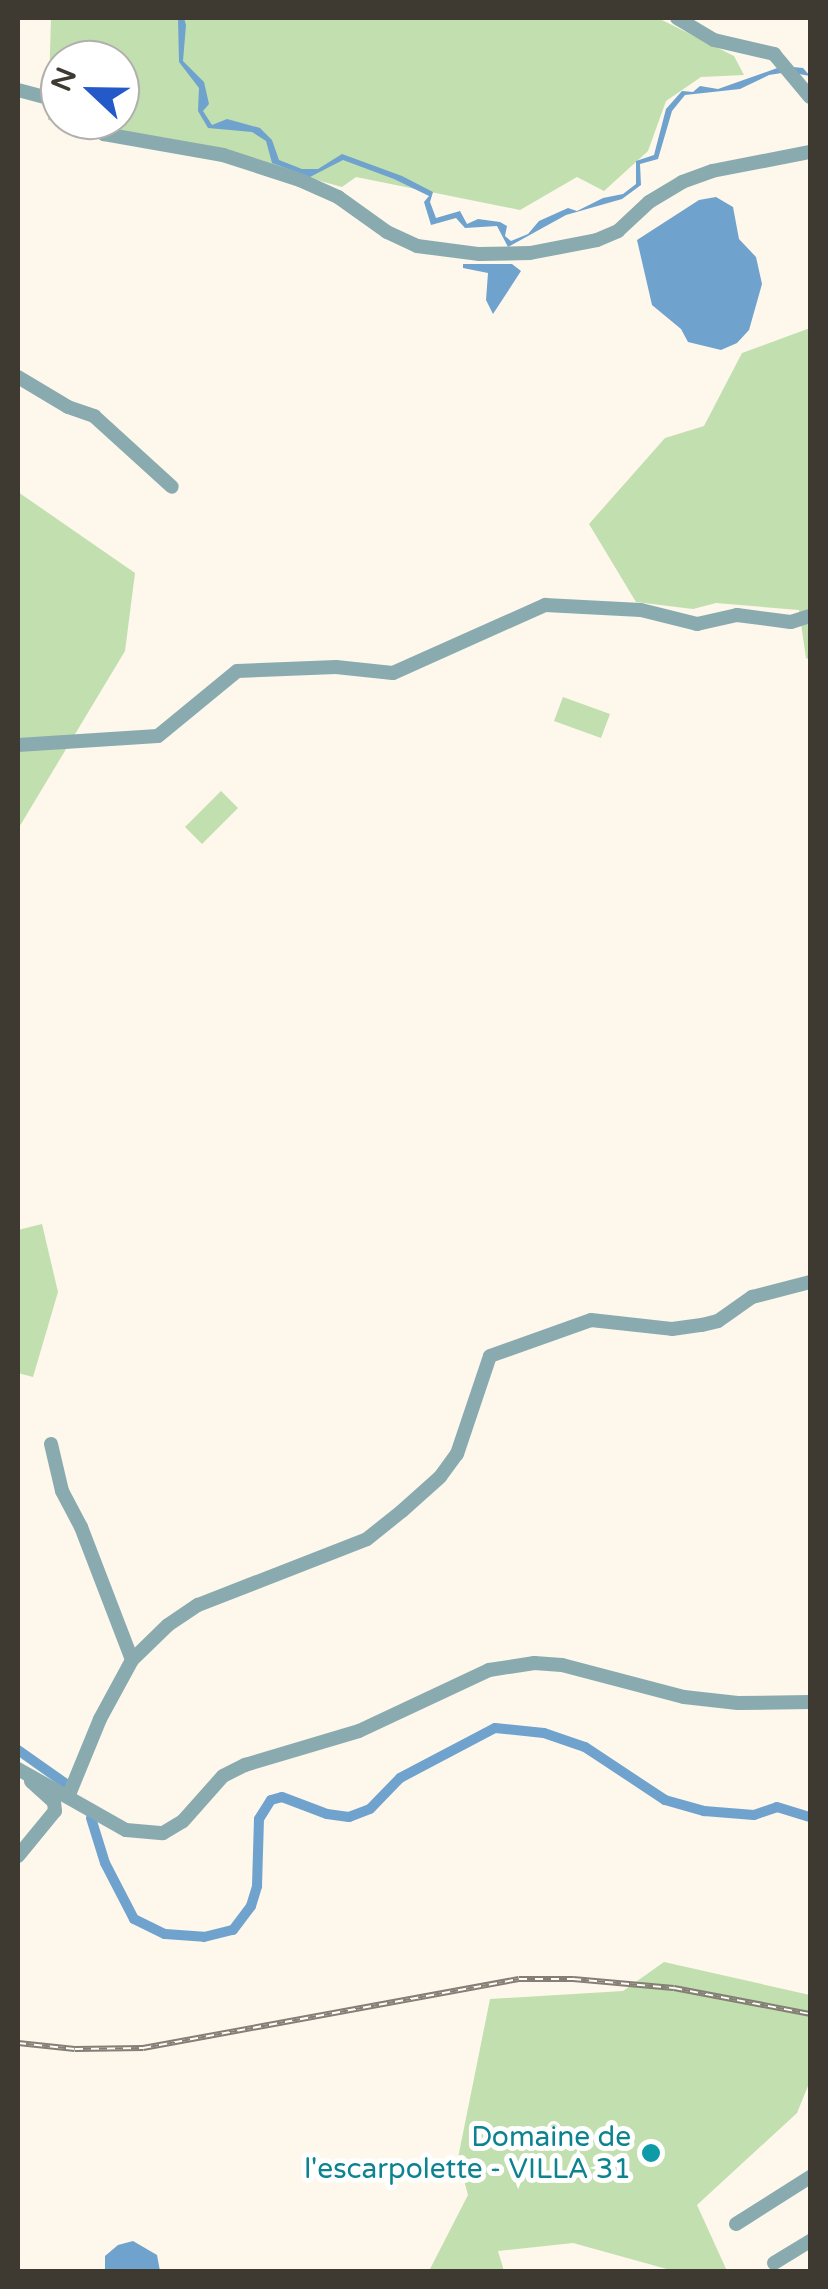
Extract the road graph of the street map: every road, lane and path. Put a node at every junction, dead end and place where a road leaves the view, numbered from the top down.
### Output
1 (676, 18) edge
2 (810, 96) edge
3 (138, 140) edge
4 (810, 152) edge
5 (18, 376) edge
6 (172, 486) dead end
7 (810, 616) edge
8 (18, 745) edge
9 (810, 1282) edge
10 (51, 1444) dead end
11 (132, 1660) junction
12 (810, 1702) edge
13 (23, 1772) edge
14 (68, 1797) junction
15 (18, 1856) edge
16 (810, 2177) edge
17 (736, 2224) dead end
18 (810, 2241) edge
19 (774, 2263) dead end

1 - 2 street
3 - 4 street
5 - 6 street
7 - 8 street
9 - 11 street
10 - 11 street
11 - 14 street
12 - 14 street
13 - 14 street
13 - 15 street
16 - 17 street
18 - 19 street

